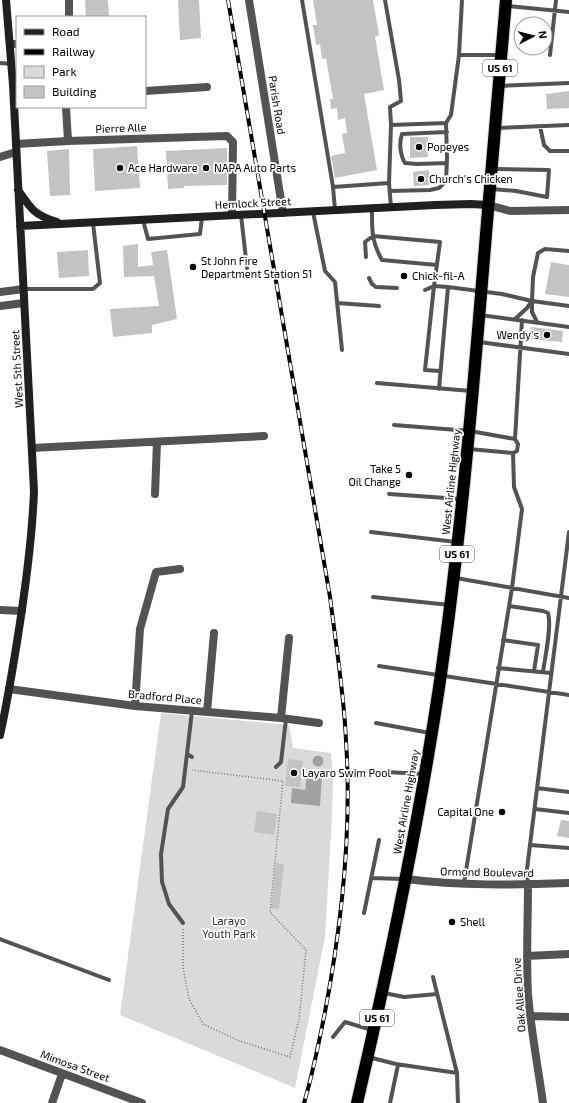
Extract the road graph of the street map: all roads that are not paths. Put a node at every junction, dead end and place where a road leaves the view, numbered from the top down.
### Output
1 (6, 0) edge
2 (69, 0) edge
3 (249, 0) edge
4 (302, 0) edge
5 (385, 0) edge
6 (462, 0) edge
7 (556, 0) edge
8 (505, 3) edge
9 (3, 10) edge
10 (555, 10) junction
11 (569, 12) edge
12 (69, 16) edge
13 (553, 28) edge
14 (14, 44) edge
15 (459, 55) junction
16 (501, 55) junction
17 (0, 63) edge
18 (12, 64) junction
19 (569, 83) edge
20 (498, 86) junction
21 (207, 87) dead end
22 (146, 91) edge
23 (66, 108) edge
24 (446, 123) junction
25 (391, 125) junction
26 (569, 125) edge
27 (540, 126) junction
28 (495, 128) junction
29 (447, 132) junction
30 (68, 141) junction
31 (16, 148) junction
32 (569, 150) edge
33 (0, 157) edge
34 (446, 163) junction
35 (491, 169) junction
36 (389, 183) junction
37 (333, 187) junction
38 (489, 189) junction
39 (18, 190) junction
40 (390, 191) junction
41 (488, 205) junction
42 (391, 207) junction
43 (372, 208) junction
44 (335, 210) junction
45 (569, 210) edge
46 (313, 211) junction
47 (283, 213) junction
48 (232, 215) junction
49 (242, 215) junction
50 (202, 217) junction
51 (142, 220) junction
52 (93, 222) junction
53 (64, 224) junction
54 (20, 226) junction
55 (373, 236) junction
56 (569, 251) edge
57 (366, 257) dead end
58 (437, 265) junction
59 (247, 268) dead end
60 (369, 278) dead end
61 (434, 286) junction
62 (24, 288) junction
63 (397, 288) dead end
64 (448, 288) junction
65 (425, 290) dead end
66 (481, 291) junction
67 (0, 292) edge
68 (532, 301) junction
69 (24, 303) junction
70 (337, 303) junction
71 (0, 306) edge
72 (379, 306) dead end
73 (569, 306) edge
74 (479, 315) junction
75 (515, 319) junction
76 (522, 320) junction
77 (537, 322) junction
78 (569, 327) edge
79 (477, 341) junction
80 (520, 347) junction
81 (342, 350) dead end
82 (569, 354) edge
83 (440, 371) junction
84 (377, 383) dead end
85 (439, 389) junction
86 (473, 392) junction
87 (394, 426) dead end
88 (470, 431) junction
89 (264, 436) dead end
90 (515, 439) junction
91 (157, 442) junction
92 (32, 448) junction
93 (468, 449) junction
94 (513, 453) junction
95 (155, 494) dead end
96 (389, 494) dead end
97 (462, 499) junction
98 (371, 532) dead end
99 (569, 532) edge
100 (458, 543) junction
101 (180, 569) dead end
102 (453, 578) junction
103 (512, 588) junction
104 (373, 597) dead end
105 (561, 597) junction
106 (569, 598) edge
107 (450, 605) junction
108 (509, 606) junction
109 (0, 610) edge
110 (22, 611) junction
111 (214, 633) dead end
112 (289, 638) dead end
113 (503, 640) junction
114 (379, 666) dead end
115 (498, 668) junction
116 (534, 671) junction
117 (543, 672) junction
118 (551, 673) junction
119 (441, 675) junction
120 (496, 683) junction
121 (9, 689) junction
122 (549, 692) junction
123 (569, 695) edge
124 (135, 706) junction
125 (192, 711) junction
126 (207, 712) junction
127 (283, 718) junction
128 (319, 723) dead end
129 (376, 723) dead end
130 (431, 733) junction
131 (190, 734) junction
132 (195, 734) dead end
133 (0, 735) edge
134 (188, 754) junction
135 (192, 757) dead end
136 (276, 767) dead end
137 (385, 772) dead end
138 (425, 774) junction
139 (537, 788) junction
140 (569, 792) edge
141 (534, 809) junction
142 (569, 813) edge
143 (378, 840) dead end
144 (530, 845) junction
145 (569, 848) edge
146 (371, 878) junction
147 (406, 879) junction
148 (464, 883) junction
149 (569, 883) edge
150 (528, 885) junction
151 (364, 913) dead end
152 (183, 923) road end
153 (0, 939) edge
154 (569, 954) edge
155 (527, 956) junction
156 (433, 977) dead end
157 (109, 980) dead end
158 (383, 993) junction
159 (437, 994) junction
160 (530, 1016) junction
161 (569, 1018) edge
162 (374, 1030) junction
163 (333, 1037) dead end
164 (0, 1050) edge
165 (368, 1057) junction
166 (398, 1065) junction
167 (457, 1072) junction
168 (62, 1074) junction
169 (52, 1103) edge
170 (142, 1103) edge
171 (357, 1103) edge
172 (390, 1103) edge
173 (458, 1103) edge
174 (543, 1103) edge

1 - 9 main road, West 5th Street
2 - 12 street
3 - 47 street, Parish Road
4 - 37 lane
5 - 25 lane
6 - 15 lane
7 - 10 lane
8 - 10 lane
8 - 16 highway, West Airline Highway / US 61
9 - 14 main road, West 5th Street
10 - 11 lane
10 - 13 lane
14 - 18 main road, West 5th Street
15 - 16 lane
15 - 24 lane
16 - 20 highway, West Airline Highway / US 61
17 - 18 lane
18 - 31 main road, West 5th Street
19 - 20 lane
20 - 28 highway, West Airline Highway / US 61
21 - 22 street
23 - 30 street
24 - 25 lane
24 - 29 lane
25 - 36 lane
26 - 27 lane
27 - 28 lane
27 - 32 lane
28 - 35 highway, West Airline Highway / US 61
29 - 34 lane
29 - 34 lane
30 - 31 street, Pierre Alle
30 - 48 street, Pierre Alle
31 - 33 street, Pierre Alle
31 - 39 main road, West 5th Street
34 - 40 lane
35 - 38 highway, West Airline Highway / US 61
35 - 38 lane
36 - 37 lane
36 - 40 lane
37 - 44 lane
38 - 41 highway, West Airline Highway / US 61
39 - 53 main road
39 - 54 main road, West 5th Street
40 - 42 lane
41 - 42 main road, Hemlock Street
41 - 45 street
41 - 66 highway, West Airline Highway / US 61
42 - 43 main road, Hemlock Street
43 - 44 main road, Hemlock Street
43 - 55 lane
44 - 46 main road, Hemlock Street
46 - 47 main road, Hemlock Street
46 - 70 lane
47 - 49 main road, Hemlock Street
48 - 49 main road, Hemlock Street
48 - 50 main road, Hemlock Street
49 - 59 lane
50 - 51 main road, Hemlock Street
50 - 51 lane
51 - 52 main road, Hemlock Street
52 - 53 main road, Hemlock Street
52 - 62 lane
53 - 54 main road, Hemlock Street
54 - 62 main road, West 5th Street
55 - 57 lane
55 - 58 lane
55 - 58 lane
56 - 68 lane
58 - 61 lane
60 - 63 lane
61 - 64 lane
61 - 65 lane
61 - 83 lane
62 - 67 street
62 - 69 main road, West 5th Street
64 - 66 lane
64 - 83 lane
66 - 68 lane
66 - 74 highway, West Airline Highway / US 61
68 - 73 lane
68 - 75 lane
68 - 77 lane
69 - 71 street
69 - 92 main road, West 5th Street
70 - 72 lane
70 - 81 lane
74 - 75 lane
74 - 79 highway, West Airline Highway / US 61
75 - 76 lane
76 - 77 lane
76 - 80 lane
77 - 78 lane
79 - 80 lane
79 - 86 highway, West Airline Highway / US 61
80 - 82 lane
80 - 90 lane
83 - 85 lane
84 - 85 lane
85 - 86 lane
86 - 88 highway, West Airline Highway / US 61
87 - 88 lane
88 - 90 lane
88 - 93 highway, West Airline Highway / US 61
89 - 91 street
90 - 94 lane
91 - 92 street
91 - 95 street
92 - 110 main road, West 5th Street
93 - 94 lane
93 - 97 highway, West Airline Highway / US 61
94 - 103 lane
96 - 97 lane
97 - 100 highway, West Airline Highway / US 61
98 - 100 lane
99 - 105 lane
100 - 102 highway, West Airline Highway / US 61
101 - 124 street
102 - 103 lane
102 - 107 highway, West Airline Highway / US 61
103 - 105 lane
103 - 108 lane
104 - 107 lane
105 - 106 lane
105 - 118 lane
107 - 119 highway, West Airline Highway / US 61
108 - 113 lane
108 - 117 lane
109 - 110 street
110 - 121 main road, West 5th Street
111 - 126 street
112 - 127 street
113 - 115 lane
113 - 116 lane
114 - 119 lane
115 - 116 lane
115 - 120 lane
116 - 117 lane
117 - 118 lane
118 - 122 lane
119 - 120 lane
119 - 130 highway, West Airline Highway / US 61
120 - 122 lane
120 - 148 lane
121 - 124 street, Bradford Place
121 - 133 main road, West 5th Street
122 - 123 lane
122 - 139 lane
124 - 125 street, Bradford Place
125 - 126 street, Bradford Place
125 - 131 lane
126 - 127 street, Bradford Place
127 - 128 street, Bradford Place
127 - 136 lane
129 - 130 lane
130 - 138 highway, West Airline Highway / US 61
131 - 132 lane
131 - 134 lane
134 - 135 lane
134 - 152 lane
137 - 138 lane
138 - 147 highway, West Airline Highway / US 61
139 - 140 lane
139 - 141 lane
141 - 142 lane
141 - 144 lane
143 - 146 lane
144 - 145 lane
144 - 150 lane
146 - 147 lane
146 - 151 lane
147 - 148 street, Ormond Boulevard
147 - 158 highway, West Airline Highway / US 61
148 - 150 street, Ormond Boulevard
149 - 150 street, Ormond Boulevard
150 - 155 street, Oak Allee Drive
153 - 157 lane
154 - 155 street
155 - 160 street, Oak Allee Drive
156 - 159 lane
158 - 159 lane
158 - 162 highway, West Airline Highway / US 61
159 - 167 lane
160 - 161 street
160 - 174 street, Oak Allee Drive
162 - 163 lane
162 - 165 highway, West Airline Highway / US 61
164 - 168 street, Mimosa Street
165 - 166 lane
165 - 171 highway, West Airline Highway / US 61
166 - 167 lane
166 - 172 lane
167 - 173 lane
168 - 169 street
168 - 170 street, Mimosa Street

